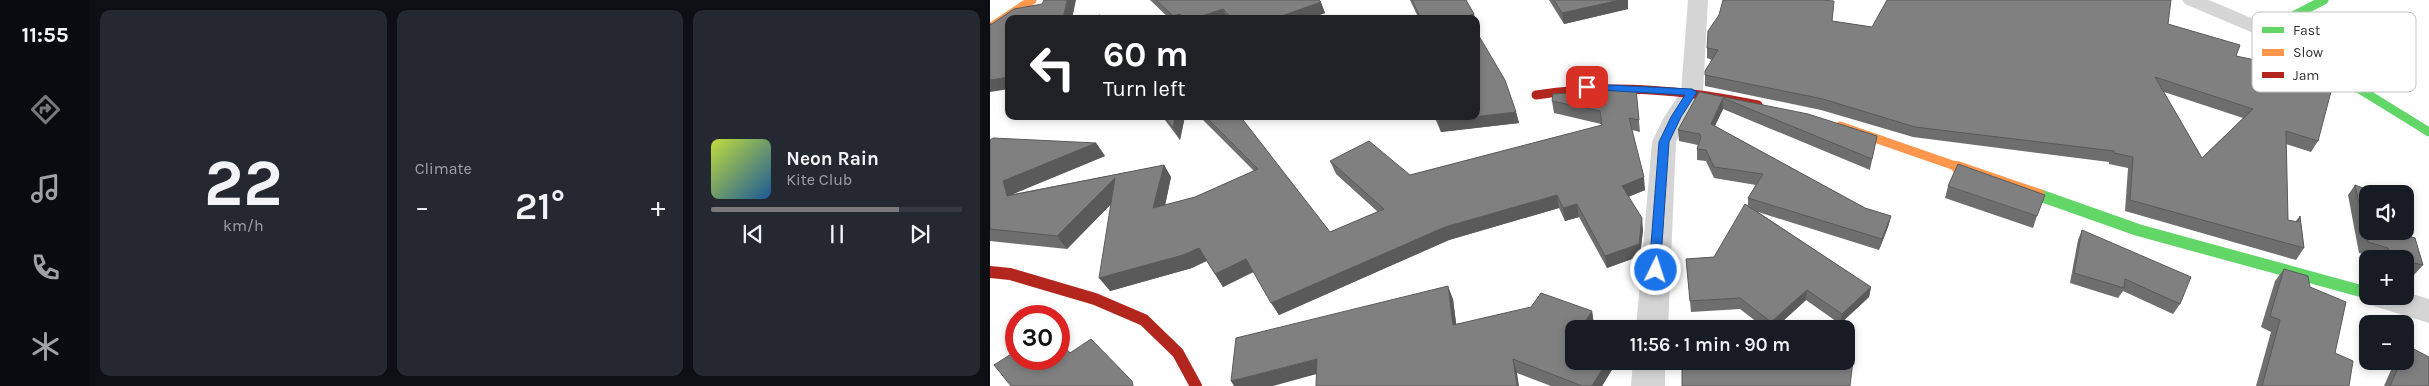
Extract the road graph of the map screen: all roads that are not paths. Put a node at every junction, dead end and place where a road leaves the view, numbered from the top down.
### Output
1 (1032, 0) edge
2 (1698, 0) edge
3 (2192, 0) edge
4 (2321, 1) edge
5 (2303, 12) edge
6 (1010, 15) edge
7 (1005, 18) edge
8 (2252, 26) edge
9 (990, 28) edge
10 (1692, 92) junction
11 (2363, 92) edge
12 (1536, 95) dead end
13 (1768, 107) edge
14 (1829, 122) edge
15 (2429, 132) edge
16 (990, 272) edge
17 (2359, 291) edge
18 (1653, 320) edge
19 (1649, 370) edge
20 (1196, 386) edge
21 (1648, 386) edge

1 - 6 street
2 - 10 street
3 - 8 street
4 - 5 street
7 - 9 street
10 - 12 street
10 - 13 street
10 - 18 street
11 - 15 street
14 - 17 street
16 - 20 street
19 - 21 street

